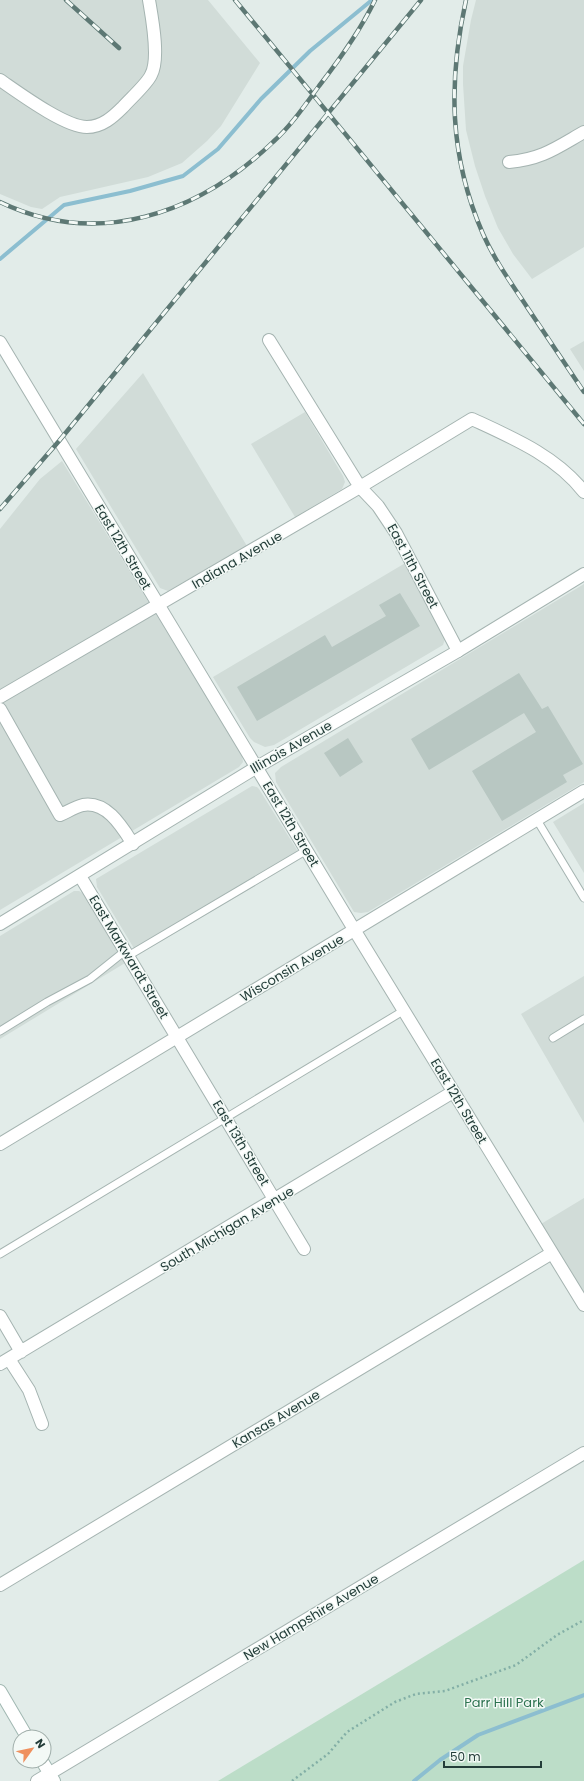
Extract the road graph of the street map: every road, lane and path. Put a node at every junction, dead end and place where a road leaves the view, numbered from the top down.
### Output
1 (149, 0) edge
2 (0, 80) edge
3 (584, 132) edge
4 (509, 162) dead end
5 (269, 340) dead end
6 (0, 342) edge
7 (360, 487) junction
8 (584, 492) edge
9 (584, 574) edge
10 (159, 606) junction
11 (458, 651) junction
12 (0, 697) edge
13 (0, 709) edge
14 (257, 767) junction
15 (584, 791) edge
16 (537, 820) junction
17 (133, 844) junction
18 (307, 850) junction
19 (80, 876) junction
20 (584, 898) edge
21 (0, 924) edge
22 (355, 931) junction
23 (127, 953) junction
24 (404, 1011) junction
25 (584, 1019) edge
26 (0, 1031) edge
27 (178, 1037) junction
28 (554, 1038) dead end
29 (453, 1092) junction
30 (226, 1118) junction
31 (0, 1144) edge
32 (274, 1200) junction
33 (304, 1249) dead end
34 (552, 1253) junction
35 (0, 1254) edge
36 (584, 1305) edge
37 (0, 1316) edge
38 (21, 1352) junction
39 (5, 1362) edge
40 (42, 1424) dead end
41 (584, 1453) edge
42 (0, 1585) edge
43 (584, 1620) edge
44 (0, 1692) edge
45 (22, 1729) edge
46 (51, 1777) edge
47 (37, 1781) edge
48 (292, 1781) edge

1 - 2 street
3 - 4 street
5 - 7 street, East 11th Street
6 - 10 street, East 12th Street
7 - 8 street, Indiana Avenue
7 - 10 street, Indiana Avenue
7 - 11 street, East 11th Street
9 - 11 street, Illinois Avenue
10 - 12 street, Indiana Avenue
10 - 14 street, East 12th Street
11 - 14 street, Illinois Avenue
13 - 17 street
14 - 17 street, Illinois Avenue
14 - 18 street, East 12th Street
15 - 16 street, Wisconsin Avenue
16 - 20 lane
16 - 22 street, Wisconsin Avenue
17 - 19 street, Illinois Avenue
18 - 22 street, East 12th Street
18 - 23 lane
19 - 21 street, Illinois Avenue
19 - 23 street, East Markwardt Street
22 - 24 street, East 12th Street
22 - 27 street, Wisconsin Avenue
23 - 26 lane
23 - 27 street, East Markwardt Street
24 - 29 street, East 12th Street
24 - 30 lane
25 - 28 lane
27 - 30 street, East 13th Street
27 - 31 street, Wisconsin Avenue
29 - 32 street, South Michigan Avenue
29 - 34 street, East 12th Street
30 - 32 street, East 13th Street
30 - 35 lane
32 - 33 street, East 13th Street
32 - 38 street, South Michigan Avenue
34 - 36 street, East 12th Street
34 - 42 street, Kansas Avenue
37 - 38 street
38 - 39 street, South Michigan Avenue
39 - 40 street
41 - 46 street, New Hampshire Avenue
43 - 48 path
44 - 45 street
46 - 47 street, New Hampshire Avenue

